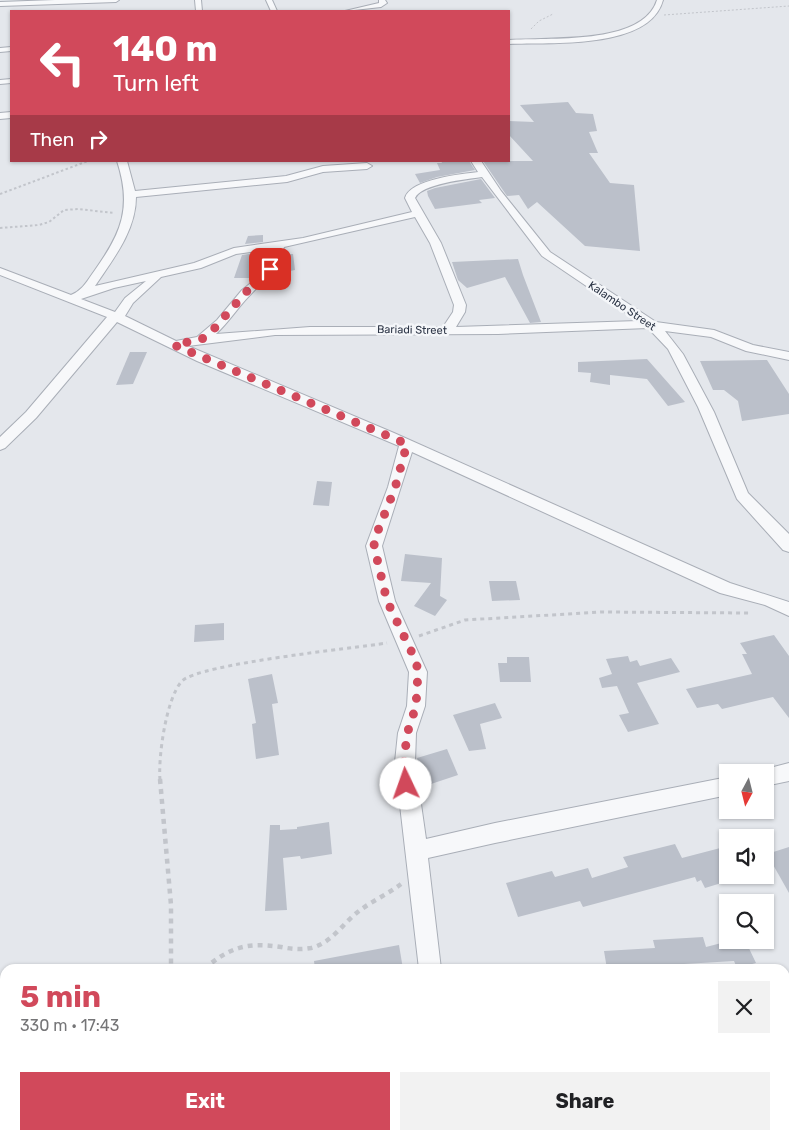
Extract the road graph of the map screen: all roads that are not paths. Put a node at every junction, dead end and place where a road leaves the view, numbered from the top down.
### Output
1 (116, 0) edge
2 (382, 0) edge
3 (660, 0) edge
4 (0, 4) edge
5 (355, 10) edge
6 (510, 42) edge
7 (122, 162) edge
8 (477, 162) edge
9 (367, 166) dead end
10 (484, 174) junction
11 (132, 194) junction
12 (419, 213) junction
13 (279, 246) junction
14 (0, 271) edge
15 (159, 276) junction
16 (84, 294) junction
17 (69, 299) junction
18 (117, 317) junction
19 (651, 324) junction
20 (447, 331) junction
21 (202, 339) junction
22 (174, 345) junction
23 (789, 356) edge
24 (15, 432) junction
25 (0, 433) edge
26 (407, 444) junction
27 (0, 445) edge
28 (789, 546) edge
29 (789, 609) edge
30 (789, 772) edge
31 (774, 775) edge
32 (719, 788) edge
33 (418, 856) junction
34 (429, 964) edge

1 - 4 street
2 - 5 street
3 - 6 street
7 - 11 street
8 - 10 street, Kalambo Street
9 - 11 street
10 - 12 street
10 - 19 street, Kalambo Street
11 - 16 street
12 - 13 street
12 - 20 street
13 - 15 street
13 - 21 street
14 - 17 street
15 - 16 street
15 - 18 street
16 - 17 street
17 - 18 street
18 - 22 street
18 - 24 street
19 - 20 street, Bariadi Street
19 - 23 street, Bariadi Street
19 - 28 street, Kalambo Street
20 - 21 street, Bariadi Street
21 - 22 street, Bariadi Street
22 - 26 street
24 - 25 street
24 - 27 street
26 - 29 street
26 - 33 street
30 - 31 street
32 - 33 street
33 - 34 street

